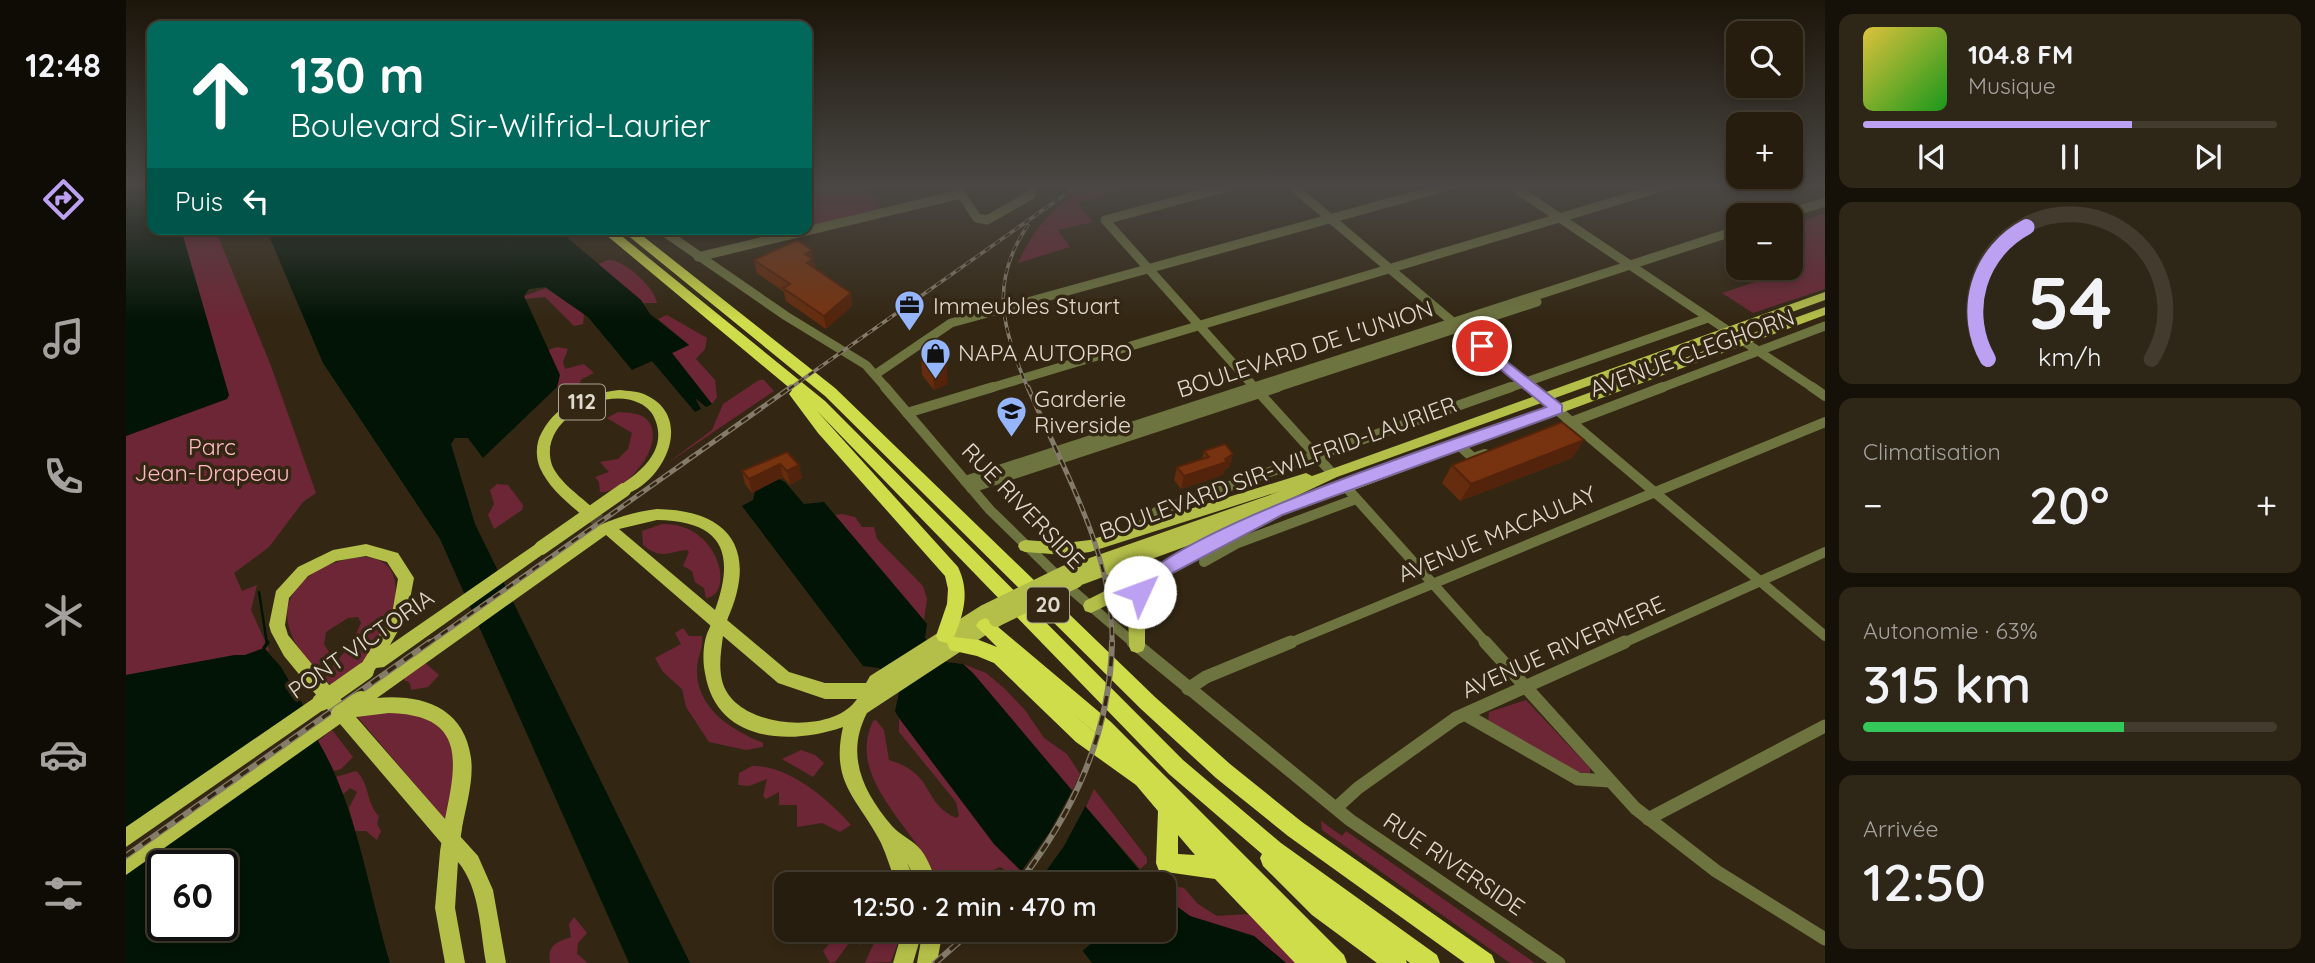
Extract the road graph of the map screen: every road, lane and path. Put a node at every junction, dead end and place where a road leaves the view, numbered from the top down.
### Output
1 (1114, 231) edge
2 (1287, 231) edge
3 (1345, 231) edge
4 (1513, 231) edge
5 (1579, 231) edge
6 (1726, 234) edge
7 (612, 235) edge
8 (634, 235) edge
9 (668, 235) edge
10 (783, 235) edge
11 (1726, 241) edge
12 (698, 257) junction
13 (1390, 268) junction
14 (1633, 268) junction
15 (1146, 269) junction
16 (1825, 296) edge
17 (1825, 311) edge
18 (1708, 318) junction
19 (1456, 324) junction
20 (1198, 326) junction
21 (1825, 326) edge
22 (1726, 331) junction
23 (1742, 341) junction
24 (1756, 351) junction
25 (774, 365) junction
26 (876, 374) junction
27 (1526, 383) junction
28 (1256, 389) junction
29 (1825, 396) edge
30 (1543, 397) junction
31 (1825, 401) edge
32 (1557, 409) junction
33 (907, 413) junction
34 (1572, 421) junction
35 (1825, 422) edge
36 (1554, 428) edge
37 (1459, 445) junction
38 (1493, 451) edge
39 (1317, 457) junction
40 (1364, 462) junction
41 (1332, 473) junction
42 (968, 484) junction
43 (1346, 487) junction
44 (1271, 489) junction
45 (1656, 493) junction
46 (1356, 499) junction
47 (1276, 511) junction
48 (588, 512) tunnel mouth
49 (1214, 519) junction
50 (610, 530) tunnel mouth
51 (1139, 531) junction
52 (1024, 546) junction
53 (1825, 552) edge
54 (1204, 562) dead end
55 (1155, 574) junction
56 (1071, 577) junction
57 (1760, 581) junction
58 (1432, 584) junction
59 (1091, 606) junction
60 (989, 619) junction
61 (718, 623) joint
62 (1825, 636) edge
63 (944, 645) junction
64 (1138, 646) junction
65 (365, 671) junction
66 (881, 685) junction
67 (1524, 687) junction
68 (1188, 689) junction
69 (859, 710) junction
70 (347, 712) junction
71 (1466, 715) junction
72 (1825, 726) edge
73 (1610, 781) junction
74 (1168, 807) junction
75 (1223, 808) junction
76 (1336, 808) junction
77 (1648, 819) junction
78 (886, 834) junction
79 (126, 838) edge
80 (126, 866) edge
81 (1220, 869) junction
82 (901, 872) edge
83 (922, 872) edge
84 (1825, 939) edge
85 (909, 942) edge
86 (931, 942) edge
87 (455, 963) edge
88 (496, 963) edge
89 (903, 963) edge
90 (928, 963) edge
91 (1311, 963) edge
92 (1336, 963) edge
93 (1396, 963) edge
94 (1429, 963) edge
95 (1484, 963) edge
96 (1559, 963) edge

1 - 15 street
2 - 15 street
3 - 13 street
4 - 13 street
5 - 14 street
6 - 14 street, BOULEVARD DE L'UNION
7 - 25 highway, 20
8 - 95 highway, 20
9 - 12 street, RUE RIVERSIDE
10 - 12 street
11 - 14 street, BOULEVARD DE L'UNION
12 - 26 street, RUE RIVERSIDE
13 - 19 street
13 - 20 street
14 - 18 street
14 - 19 street, BOULEVARD DE L'UNION
15 - 20 street
15 - 26 street
16 - 22 main road, BOULEVARD SIR-WILFRID-LAURIER
17 - 23 main road, BOULEVARD SIR-WILFRID-LAURIER
18 - 22 street
18 - 27 street
19 - 27 street
19 - 28 street, BOULEVARD DE L'UNION
20 - 28 street
20 - 33 street
21 - 24 street, AVENUE CLEGHORN
22 - 23 street
22 - 30 main road, BOULEVARD SIR-WILFRID-LAURIER
23 - 24 street
23 - 32 main road, BOULEVARD SIR-WILFRID-LAURIER
24 - 29 street
24 - 31 street
24 - 34 street, AVENUE CLEGHORN
25 - 63 highway
25 - 75 highway, 20
26 - 33 street, RUE RIVERSIDE
27 - 30 street
27 - 39 street
28 - 39 street
28 - 42 street, BOULEVARD DE L'UNION
30 - 32 street
30 - 40 main road, BOULEVARD SIR-WILFRID-LAURIER
32 - 34 street
32 - 37 main road, BOULEVARD SIR-WILFRID-LAURIER
33 - 42 street, RUE RIVERSIDE
34 - 36 street, AVENUE CLEGHORN
34 - 45 street
35 - 45 street, AVENUE MACAULAY
37 - 38 street
37 - 43 main road, BOULEVARD SIR-WILFRID-LAURIER
39 - 41 street
39 - 51 street
40 - 41 main road, BOULEVARD SIR-WILFRID-LAURIER
40 - 43 main road
41 - 44 main road
41 - 49 main road, BOULEVARD SIR-WILFRID-LAURIER
42 - 52 street, RUE RIVERSIDE
43 - 46 street
43 - 47 main road, BOULEVARD SIR-WILFRID-LAURIER
44 - 49 main road
44 - 51 main road
45 - 57 street
45 - 58 street, AVENUE MACAULAY
46 - 54 street
46 - 58 street
47 - 55 main road
47 - 56 main road, BOULEVARD SIR-WILFRID-LAURIER
48 - 65 main road, PONT VICTORIA / 112, bridge
49 - 56 main road, BOULEVARD SIR-WILFRID-LAURIER
50 - 66 main road
51 - 52 main road
52 - 59 street, RUE RIVERSIDE
53 - 57 street, AVENUE RIVERMERE
55 - 59 main road
55 - 64 main road
56 - 60 main road, BOULEVARD SIR-WILFRID-LAURIER, bridge
57 - 62 street
57 - 67 street, AVENUE RIVERMERE
58 - 67 street
58 - 68 street, AVENUE MACAULAY
59 - 64 street, RUE RIVERSIDE
60 - 63 main road, BOULEVARD SIR-WILFRID-LAURIER
60 - 92 highway
61 - 69 main road, BOULEVARD SIR-WILFRID-LAURIER
61 - 70 main road, PONT VICTORIA, bridge
63 - 66 main road, BOULEVARD SIR-WILFRID-LAURIER
63 - 74 highway
64 - 68 street, RUE RIVERSIDE
65 - 79 main road, PONT VICTORIA / 112, bridge
65 - 88 main road
66 - 69 main road, BOULEVARD SIR-WILFRID-LAURIER
67 - 71 street, AVENUE RIVERMERE
67 - 73 street
68 - 76 street, RUE RIVERSIDE
69 - 78 main road
70 - 80 main road, PONT VICTORIA
70 - 87 main road, bridge
71 - 73 street
71 - 76 street, AVENUE RIVERMERE
72 - 77 street
73 - 77 street
74 - 81 highway
74 - 81 highway
75 - 93 highway
75 - 94 highway, 20
76 - 96 street, RUE RIVERSIDE
77 - 84 street
78 - 82 main road
78 - 83 main road
81 - 91 highway
85 - 89 main road
86 - 90 main road

